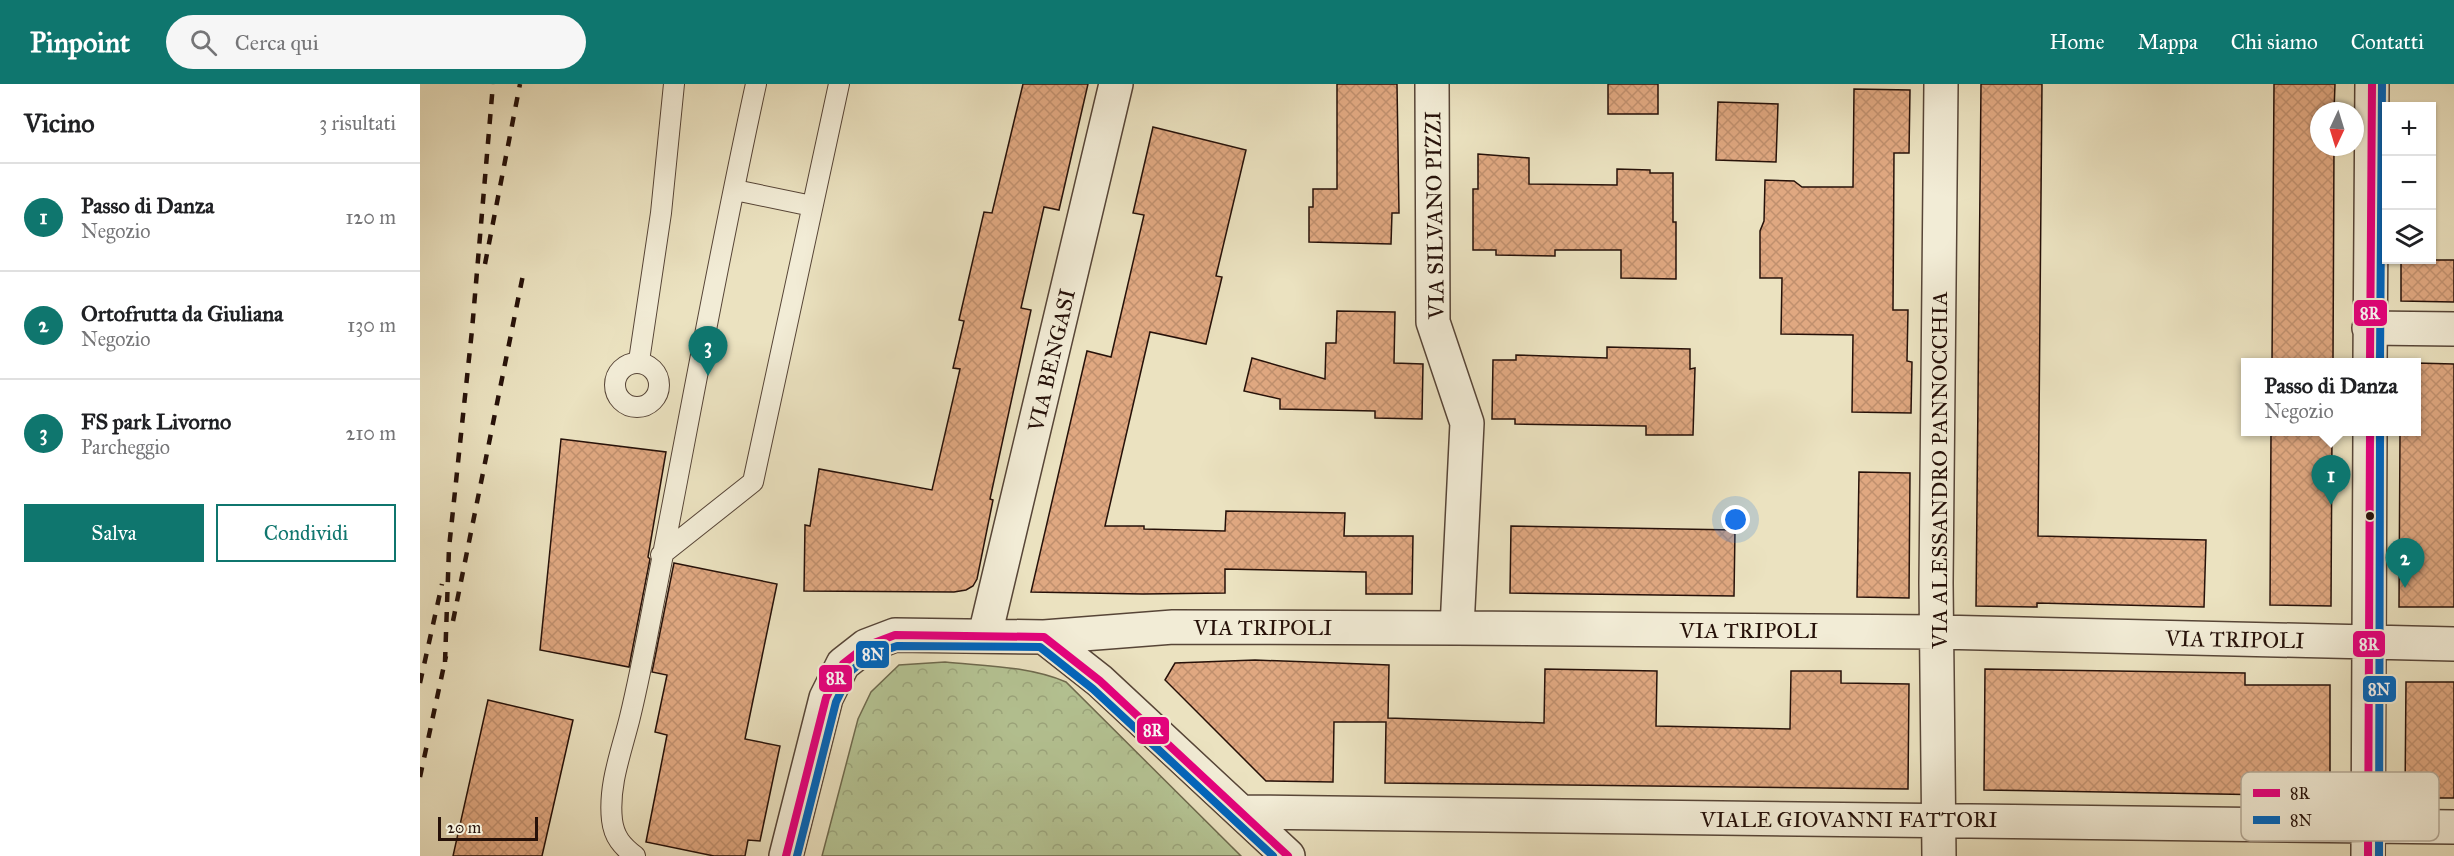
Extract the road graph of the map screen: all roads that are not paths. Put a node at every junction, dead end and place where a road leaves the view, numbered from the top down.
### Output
1 (674, 84) edge
2 (756, 84) edge
3 (839, 84) edge
4 (1116, 84) edge
5 (1432, 84) edge
6 (1941, 84) edge
7 (2372, 84) edge
8 (735, 190) junction
9 (812, 206) junction
10 (2369, 328) junction
11 (2454, 329) edge
12 (2370, 358) edge
13 (639, 361) dead end
14 (2370, 436) edge
15 (661, 555) junction
16 (1457, 628) junction
17 (1938, 632) junction
18 (986, 635) junction
19 (1044, 637) junction
20 (2367, 643) junction
21 (2454, 644) edge
22 (2368, 772) edge
23 (1244, 812) junction
24 (1939, 820) junction
25 (2454, 827) edge
26 (2439, 829) edge
27 (2241, 835) edge
28 (636, 856) edge
29 (786, 856) edge
30 (1288, 856) edge
31 (1939, 856) edge

1 - 13 lane
2 - 8 lane
3 - 9 lane
4 - 18 street, VIA BENGASI
5 - 16 street, VIA SILVANO PIZZI
6 - 17 street, VIA ALESSANDRO PANNOCCHIA
7 - 10 street
8 - 9 lane
8 - 15 lane
9 - 15 lane
10 - 11 street
10 - 12 street
14 - 20 street
15 - 28 lane
16 - 17 street, VIA TRIPOLI
16 - 19 street, VIA TRIPOLI
17 - 20 street, VIA TRIPOLI
17 - 24 street, VIA ALESSANDRO PANNOCCHIA
18 - 19 street, VIA TRIPOLI
18 - 29 street, VIA TRIPOLI
19 - 23 street
20 - 21 street, VIA TRIPOLI
20 - 22 street
23 - 24 street, VIALE GIOVANNI FATTORI
23 - 30 street
24 - 27 street, VIALE GIOVANNI FATTORI
24 - 31 street, VIA ALESSANDRO PANNOCCHIA
25 - 26 street, VIALE GIOVANNI FATTORI

